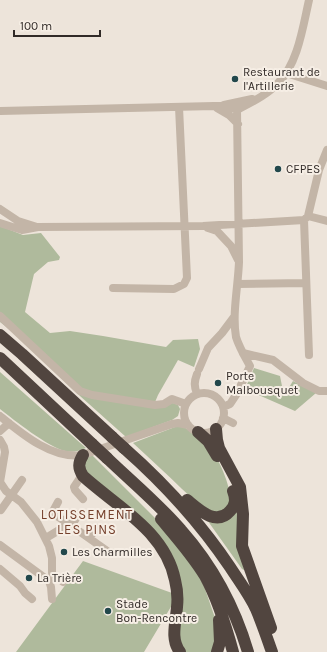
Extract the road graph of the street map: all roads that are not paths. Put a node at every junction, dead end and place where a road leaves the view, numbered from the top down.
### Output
1 (309, 0) edge
2 (314, 0) edge
3 (305, 18) junction
4 (286, 73) junction
5 (327, 86) edge
6 (262, 97) junction
7 (214, 106) junction
8 (179, 107) junction
9 (237, 110) junction
10 (0, 111) edge
11 (238, 124) junction
12 (327, 150) edge
13 (0, 209) edge
14 (306, 218) junction
15 (327, 221) edge
16 (0, 222) edge
17 (240, 223) junction
18 (203, 226) junction
19 (38, 227) junction
20 (185, 227) junction
21 (239, 262) junction
22 (306, 283) junction
23 (238, 284) junction
24 (113, 288) dead end
25 (0, 316) edge
26 (234, 317) junction
27 (0, 335) edge
28 (243, 353) junction
29 (309, 354) dead end
30 (0, 358) edge
31 (0, 366) edge
32 (327, 391) edge
33 (197, 394) junction
34 (44, 398) junction
35 (223, 407) junction
36 (185, 408) junction
37 (0, 416) edge
38 (223, 418) junction
39 (9, 423) junction
40 (233, 423) dead end
41 (172, 424) junction
42 (193, 429) junction
43 (216, 429) junction
44 (0, 431) edge
45 (0, 440) edge
46 (83, 455) junction
47 (112, 462) junction
48 (149, 470) junction
49 (83, 476) junction
50 (22, 480) dead end
51 (0, 482) edge
52 (11, 496) junction
53 (83, 499) dead end
54 (58, 502) dead end
55 (1, 510) dead end
56 (79, 514) dead end
57 (70, 525) junction
58 (97, 528) dead end
59 (46, 538) junction
60 (89, 538) junction
61 (0, 545) edge
62 (110, 553) dead end
63 (230, 568) junction
64 (0, 569) edge
65 (63, 582) dead end
66 (210, 586) junction
67 (32, 598) dead end
68 (52, 600) dead end
69 (180, 652) edge
70 (216, 652) edge
71 (233, 652) edge
72 (248, 652) edge
73 (265, 652) edge
74 (272, 652) edge
75 (278, 652) edge

1 - 3 street
2 - 3 street
3 - 4 street
4 - 5 street
4 - 6 street
6 - 7 street
6 - 9 street
7 - 8 street
7 - 9 street
7 - 11 street
8 - 10 street
8 - 20 street
9 - 11 street
11 - 17 street
12 - 14 street
13 - 19 street
14 - 15 street
14 - 17 street
14 - 22 street
16 - 19 street
17 - 18 street
17 - 21 street
18 - 20 street
18 - 21 street
19 - 20 street
20 - 24 street
21 - 23 street
22 - 23 street
22 - 29 street
23 - 26 street
25 - 36 street
26 - 28 street
26 - 33 street
27 - 48 highway, bridge
28 - 32 street
28 - 35 street
30 - 34 highway
31 - 34 highway
33 - 35 street
33 - 36 street
34 - 47 highway, bridge
35 - 38 street
36 - 41 street
36 - 42 street
37 - 39 street
38 - 40 street
38 - 43 street
39 - 44 street
39 - 46 street
41 - 42 street
41 - 46 street
42 - 43 street
42 - 48 highway
43 - 75 highway
45 - 51 street
46 - 49 highway
47 - 66 highway
47 - 72 highway
48 - 63 highway
49 - 53 street
49 - 69 highway
50 - 52 street
51 - 52 street
52 - 55 street
52 - 59 street
54 - 57 street
56 - 57 street
57 - 59 street
57 - 60 street
58 - 60 street
59 - 65 street
60 - 62 street
61 - 68 street
63 - 73 highway
63 - 74 highway
64 - 67 street
66 - 70 highway
66 - 71 highway

